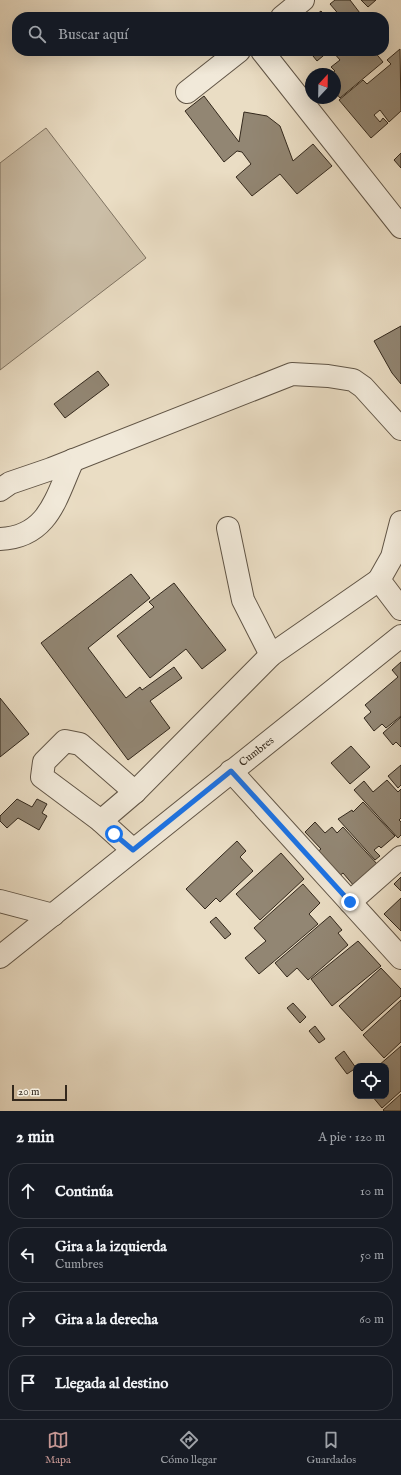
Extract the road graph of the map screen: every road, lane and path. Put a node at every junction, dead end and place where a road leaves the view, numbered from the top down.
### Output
1 (303, 0) edge
2 (288, 12) edge
3 (233, 56) edge
4 (266, 56) edge
5 (187, 92) dead end
6 (401, 227) edge
7 (401, 429) edge
8 (73, 460) junction
9 (0, 490) edge
10 (401, 522) edge
11 (228, 528) dead end
12 (0, 538) edge
13 (379, 580) junction
14 (401, 609) edge
15 (401, 636) edge
16 (271, 655) junction
17 (231, 771) junction
18 (135, 792) junction
19 (101, 821) junction
20 (133, 850) junction
21 (401, 858) edge
22 (0, 901) edge
23 (350, 902) junction
24 (53, 914) junction
25 (0, 957) edge
26 (401, 958) edge

1 - 2 street
3 - 5 street
4 - 6 street
7 - 8 street
8 - 9 street
8 - 12 street
10 - 13 street
11 - 16 street
13 - 14 street
13 - 16 street
15 - 17 street, Cumbres
16 - 18 street
17 - 20 street, Cumbres
17 - 23 street
18 - 19 street
18 - 19 street
19 - 20 street
20 - 24 street, Cumbres
21 - 23 street
22 - 24 street
23 - 26 street
24 - 25 street, Cumbres

